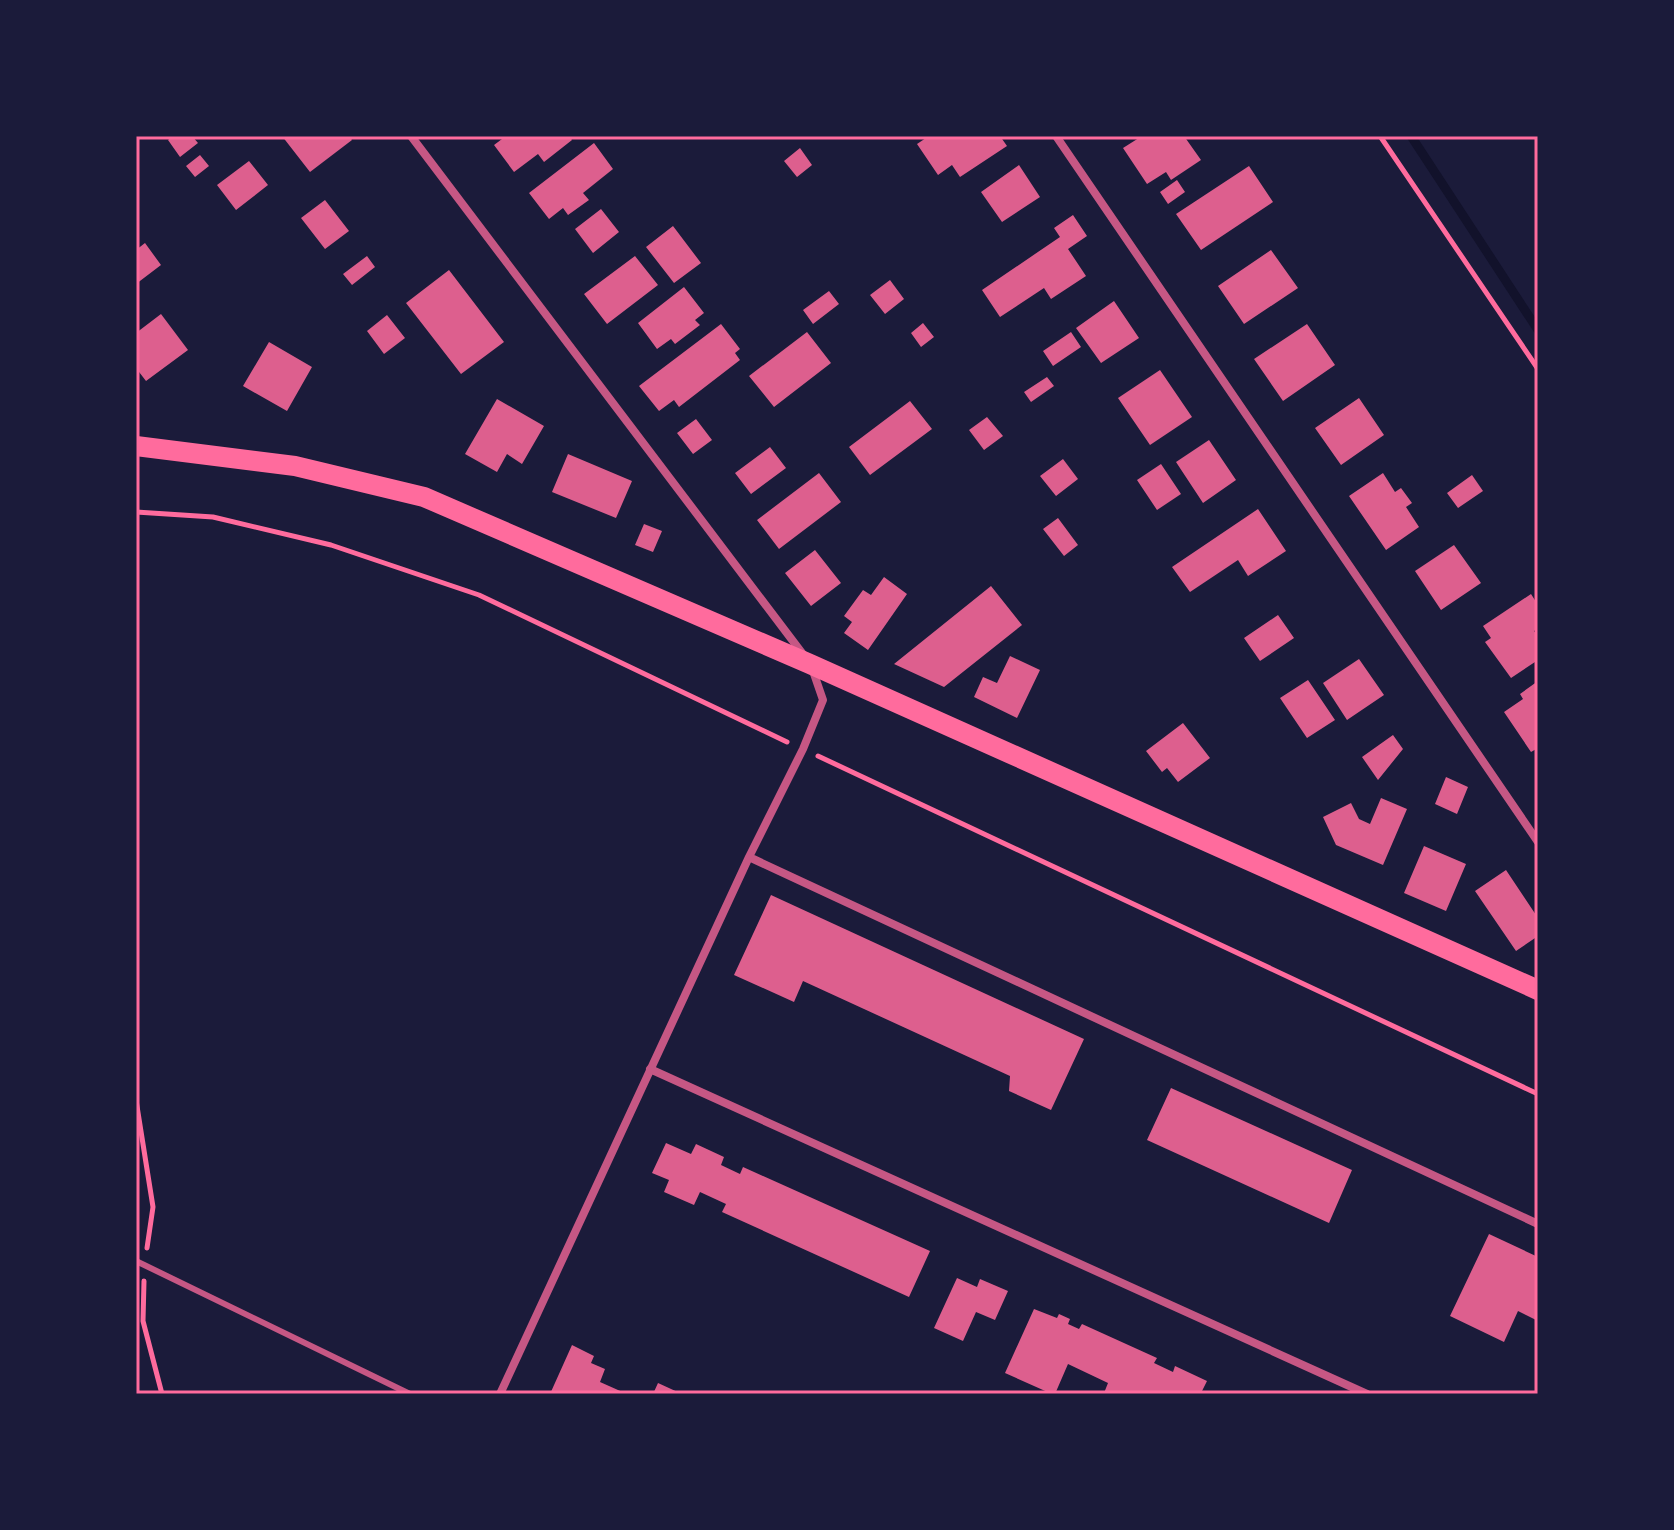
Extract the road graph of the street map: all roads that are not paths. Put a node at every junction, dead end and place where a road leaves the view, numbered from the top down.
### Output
1 (411, 136) edge
2 (1056, 136) edge
3 (138, 444) edge
4 (810, 664) junction
5 (1538, 842) edge
6 (749, 857) junction
7 (1538, 990) edge
8 (650, 1069) junction
9 (1538, 1224) edge
10 (136, 1261) edge
11 (410, 1394) edge
12 (500, 1394) edge
13 (1367, 1394) edge

1 - 4 street
2 - 5 street
3 - 4 main road
4 - 6 street
4 - 7 main road
6 - 8 street
6 - 9 street
8 - 12 street
8 - 13 street
10 - 11 lane

